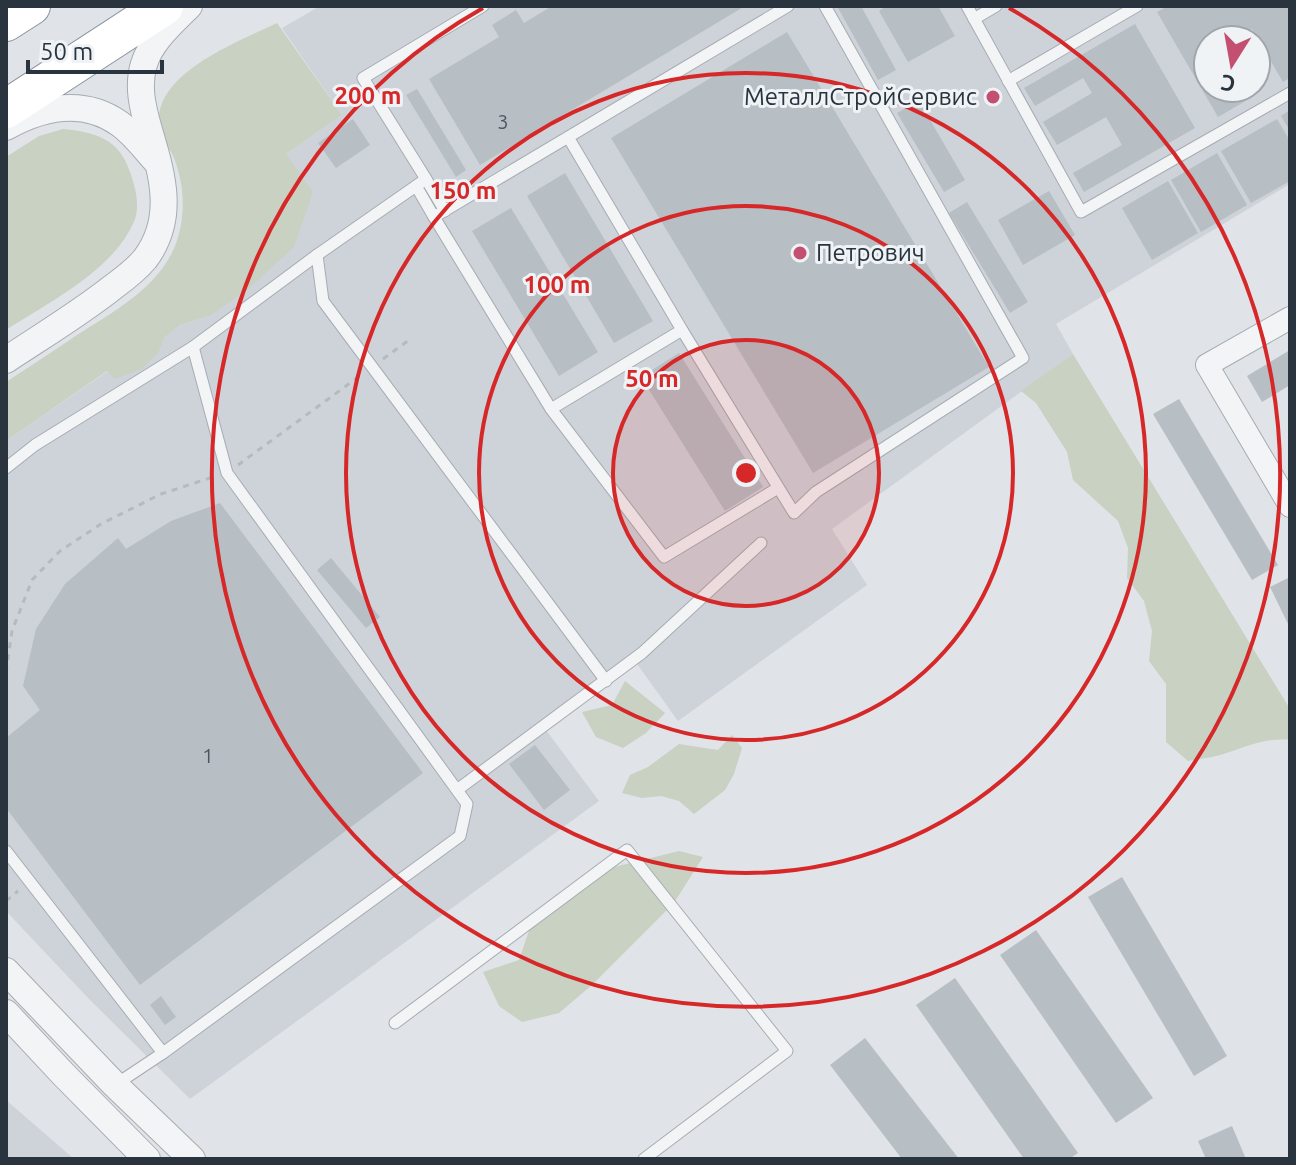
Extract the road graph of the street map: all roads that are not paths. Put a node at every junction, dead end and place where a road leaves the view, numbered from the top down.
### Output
1 (31, 6) edge
2 (164, 6) edge
3 (189, 6) edge
4 (483, 6) edge
5 (788, 6) edge
6 (825, 6) edge
7 (967, 6) edge
8 (996, 6) edge
9 (1137, 6) edge
10 (974, 19) junction
11 (6, 22) edge
12 (1008, 81) junction
13 (1290, 93) edge
14 (6, 109) edge
15 (6, 127) edge
16 (568, 137) junction
17 (158, 163) junction
18 (421, 183) junction
19 (440, 214) junction
20 (317, 255) junction
21 (1290, 318) edge
22 (682, 330) junction
23 (193, 347) junction
24 (6, 360) edge
25 (551, 409) junction
26 (6, 468) edge
27 (778, 488) junction
28 (1290, 506) edge
29 (761, 543) dead end
30 (606, 681) junction
31 (457, 790) junction
32 (6, 851) edge
33 (6, 971) edge
34 (6, 1013) edge
35 (395, 1023) dead end
36 (163, 1053) junction
37 (115, 1085) junction
38 (147, 1159) edge
39 (192, 1159) edge
40 (644, 1159) edge

1 - 11 highway
2 - 14 highway
3 - 17 street
4 - 18 lane
5 - 16 lane
6 - 27 lane
7 - 10 lane
8 - 10 lane
9 - 12 lane
10 - 12 lane
12 - 13 lane
15 - 17 street
16 - 19 lane
16 - 22 lane
17 - 24 street
18 - 19 lane
18 - 20 lane
19 - 25 lane
20 - 23 lane
20 - 30 lane
21 - 28 street
22 - 25 lane
22 - 27 lane
23 - 26 lane
23 - 31 lane
25 - 27 lane
29 - 30 lane
30 - 31 lane
31 - 36 lane
32 - 36 lane
33 - 37 street
34 - 38 street
35 - 40 lane
36 - 37 lane
37 - 39 street

